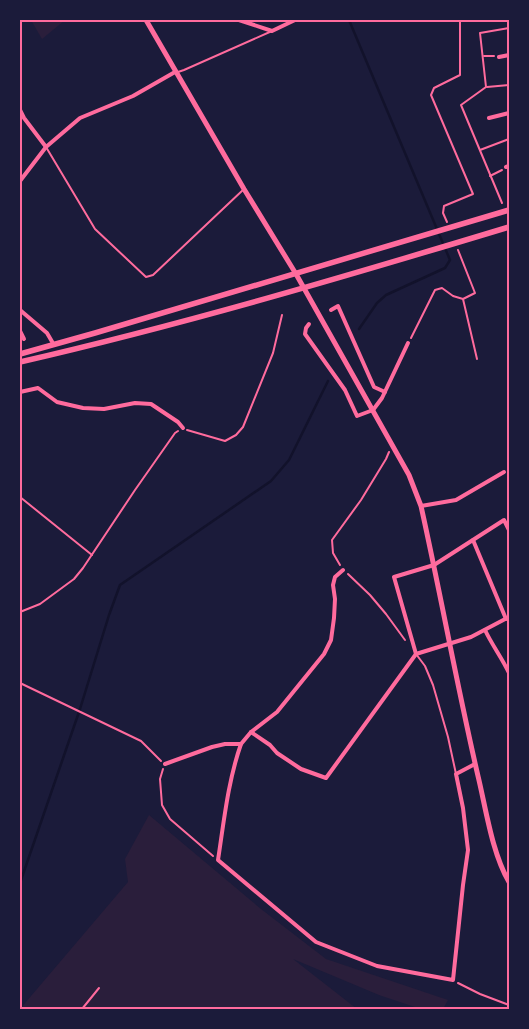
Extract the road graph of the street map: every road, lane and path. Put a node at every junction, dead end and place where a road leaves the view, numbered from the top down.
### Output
1 (146, 20) edge
2 (239, 20) edge
3 (295, 20) edge
4 (460, 20) edge
5 (509, 28) edge
6 (272, 31) junction
7 (509, 55) edge
8 (483, 56) junction
9 (499, 57) joint
10 (175, 72) junction
11 (509, 85) edge
12 (486, 87) junction
13 (20, 110) edge
14 (509, 113) edge
15 (489, 118) dead end
16 (509, 139) edge
17 (46, 147) junction
18 (480, 150) junction
19 (507, 167) edge
20 (490, 176) junction
21 (20, 181) edge
22 (244, 189) junction
23 (502, 203) dead end
24 (509, 210) edge
25 (447, 222) dead end
26 (509, 227) edge
27 (458, 248) dead end
28 (296, 274) junction
29 (304, 288) junction
30 (463, 299) junction
31 (20, 310) edge
32 (330, 310) dead end
33 (282, 315) dead end
34 (309, 324) dead end
35 (20, 331) edge
36 (24, 339) dead end
37 (408, 343) joint
38 (54, 345) junction
39 (20, 354) edge
40 (478, 360) dead end
41 (20, 362) edge
42 (36, 381) dead end
43 (38, 388) junction
44 (20, 392) edge
45 (384, 392) junction
46 (372, 410) junction
47 (183, 428) junction
48 (392, 444) junction
49 (504, 472) dead end
50 (20, 497) edge
51 (421, 506) junction
52 (509, 530) edge
53 (473, 540) junction
54 (92, 555) junction
55 (434, 565) junction
56 (343, 570) junction
57 (20, 612) edge
58 (508, 618) edge
59 (485, 630) junction
60 (406, 641) dead end
61 (450, 644) junction
62 (416, 654) junction
63 (509, 673) edge
64 (20, 683) edge
65 (251, 732) junction
66 (241, 744) junction
67 (165, 764) junction
68 (476, 764) junction
69 (456, 774) junction
70 (218, 860) junction
71 (509, 882) edge
72 (453, 980) junction
73 (99, 988) dead end
74 (509, 1005) edge
75 (82, 1009) edge

1 - 10 main road
2 - 6 street
3 - 6 street
4 - 25 path
5 - 8 path
6 - 10 lane
7 - 9 street
8 - 9 path
8 - 12 path
10 - 17 street
10 - 22 main road
11 - 12 path
12 - 18 path
13 - 17 street
14 - 15 street
16 - 18 path
17 - 21 street
17 - 22 lane
18 - 20 path
19 - 20 path
20 - 23 path
22 - 28 main road
24 - 28 main road
26 - 29 main road
27 - 30 path
28 - 29 main road
28 - 38 main road
29 - 41 main road
29 - 46 main road
30 - 37 path
30 - 40 path
31 - 38 street
32 - 45 street
33 - 47 path
34 - 46 street
35 - 36 street
37 - 45 street
38 - 39 main road
42 - 43 street
43 - 44 street
43 - 47 street
45 - 46 street
46 - 48 main road
47 - 54 path
48 - 51 main road
48 - 56 path
49 - 51 street
50 - 54 path
51 - 55 main road
52 - 53 street
53 - 55 street
53 - 58 street
54 - 57 path
55 - 61 main road
55 - 62 street
56 - 60 path
56 - 65 street
58 - 59 street
59 - 61 street
59 - 63 street
61 - 62 street
61 - 68 main road
62 - 65 street
62 - 69 lane
64 - 67 path
65 - 66 street
66 - 67 street
66 - 70 street
67 - 70 path
68 - 69 street
68 - 71 main road
69 - 72 street
70 - 72 street
72 - 74 path
73 - 75 lane

